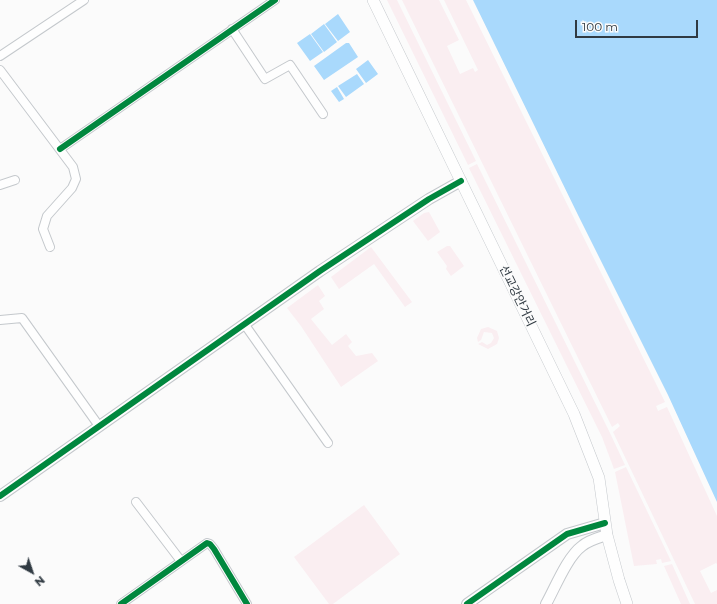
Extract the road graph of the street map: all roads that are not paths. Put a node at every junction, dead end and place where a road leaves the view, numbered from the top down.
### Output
1 (84, 0) edge
2 (275, 0) edge
3 (373, 0) edge
4 (232, 29) junction
5 (0, 56) edge
6 (0, 70) edge
7 (323, 114) dead end
8 (60, 149) junction
9 (14, 180) dead end
10 (461, 181) junction
11 (0, 185) edge
12 (50, 247) dead end
13 (0, 320) edge
14 (245, 325) junction
15 (99, 426) junction
16 (328, 443) dead end
17 (0, 496) edge
18 (136, 502) dead end
19 (605, 523) junction
20 (607, 535) junction
21 (181, 561) junction
22 (121, 604) edge
23 (247, 604) edge
24 (467, 604) edge
25 (546, 604) edge
26 (627, 604) edge

1 - 5 street
2 - 4 street
3 - 10 main road, 선교강안거리
4 - 7 street
4 - 8 street
6 - 8 street
8 - 12 street
9 - 11 street
10 - 14 street
10 - 19 main road, 선교강안거리
13 - 15 street
14 - 15 street
14 - 16 street
15 - 17 street
18 - 21 street
19 - 20 main road, 선교강안거리
19 - 24 street
20 - 25 street
20 - 26 main road, 선교강안거리
21 - 22 street
21 - 23 street

